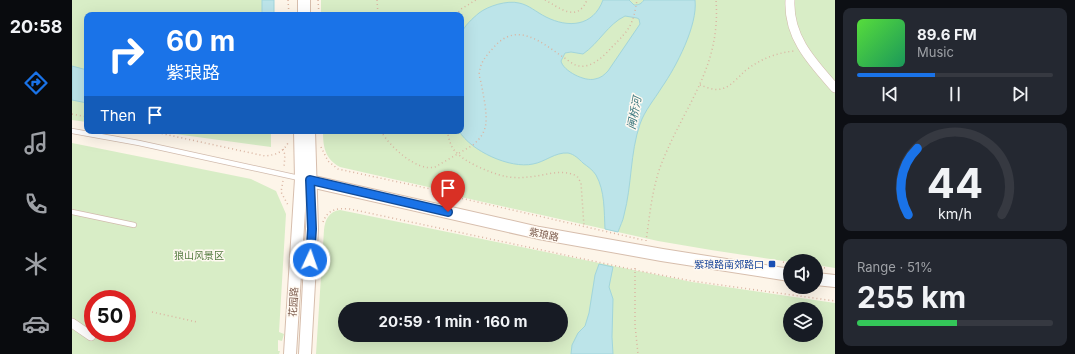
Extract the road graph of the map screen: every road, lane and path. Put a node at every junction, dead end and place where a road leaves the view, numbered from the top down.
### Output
1 (288, 0) edge
2 (298, 0) edge
3 (304, 0) edge
4 (318, 0) edge
5 (377, 0) edge
6 (476, 0) edge
7 (545, 0) edge
8 (587, 0) edge
9 (637, 0) edge
10 (716, 0) edge
11 (790, 0) edge
12 (289, 12) edge
13 (298, 12) edge
14 (304, 12) edge
15 (319, 12) edge
16 (378, 12) edge
17 (458, 12) edge
18 (804, 50) junction
19 (700, 85) junction
20 (835, 88) edge
21 (72, 114) edge
22 (84, 116) edge
23 (72, 131) edge
24 (84, 133) edge
25 (89, 134) edge
26 (164, 134) edge
27 (295, 134) edge
28 (309, 134) edge
29 (384, 134) edge
30 (448, 134) edge
31 (320, 144) dead end
32 (283, 150) junction
33 (458, 155) junction
34 (283, 175) junction
35 (305, 180) junction
36 (290, 208) dead end
37 (72, 212) edge
38 (134, 225) dead end
39 (322, 226) dead end
40 (584, 226) junction
41 (188, 252) dead end
42 (213, 258) dead end
43 (823, 268) edge
44 (635, 269) junction
45 (829, 269) dead end
46 (783, 274) edge
47 (823, 280) edge
48 (835, 281) edge
49 (835, 301) edge
50 (152, 312) dead end
51 (197, 322) dead end
52 (72, 323) edge
53 (84, 331) edge
54 (290, 354) edge
55 (305, 354) edge
56 (638, 354) edge

1 - 12 path
2 - 13 street
3 - 14 street
4 - 15 path
5 - 16 path
6 - 17 path
7 - 8 path
9 - 33 path
10 - 19 path
11 - 18 street
18 - 19 path
18 - 20 street
19 - 40 path
21 - 22 path
23 - 24 lane
25 - 34 lane
26 - 32 path
27 - 32 path
27 - 35 street, 花园路
28 - 35 street, 花园路
29 - 33 path
30 - 33 path
31 - 40 path
32 - 34 path
33 - 40 path
34 - 35 lane
34 - 36 path
35 - 46 street, 紫琅路
35 - 54 street, 花园路
35 - 55 street, 花园路
37 - 38 lane
39 - 44 path
41 - 42 path
43 - 45 path
44 - 49 path
44 - 56 path
47 - 48 street
50 - 51 path
52 - 53 street

